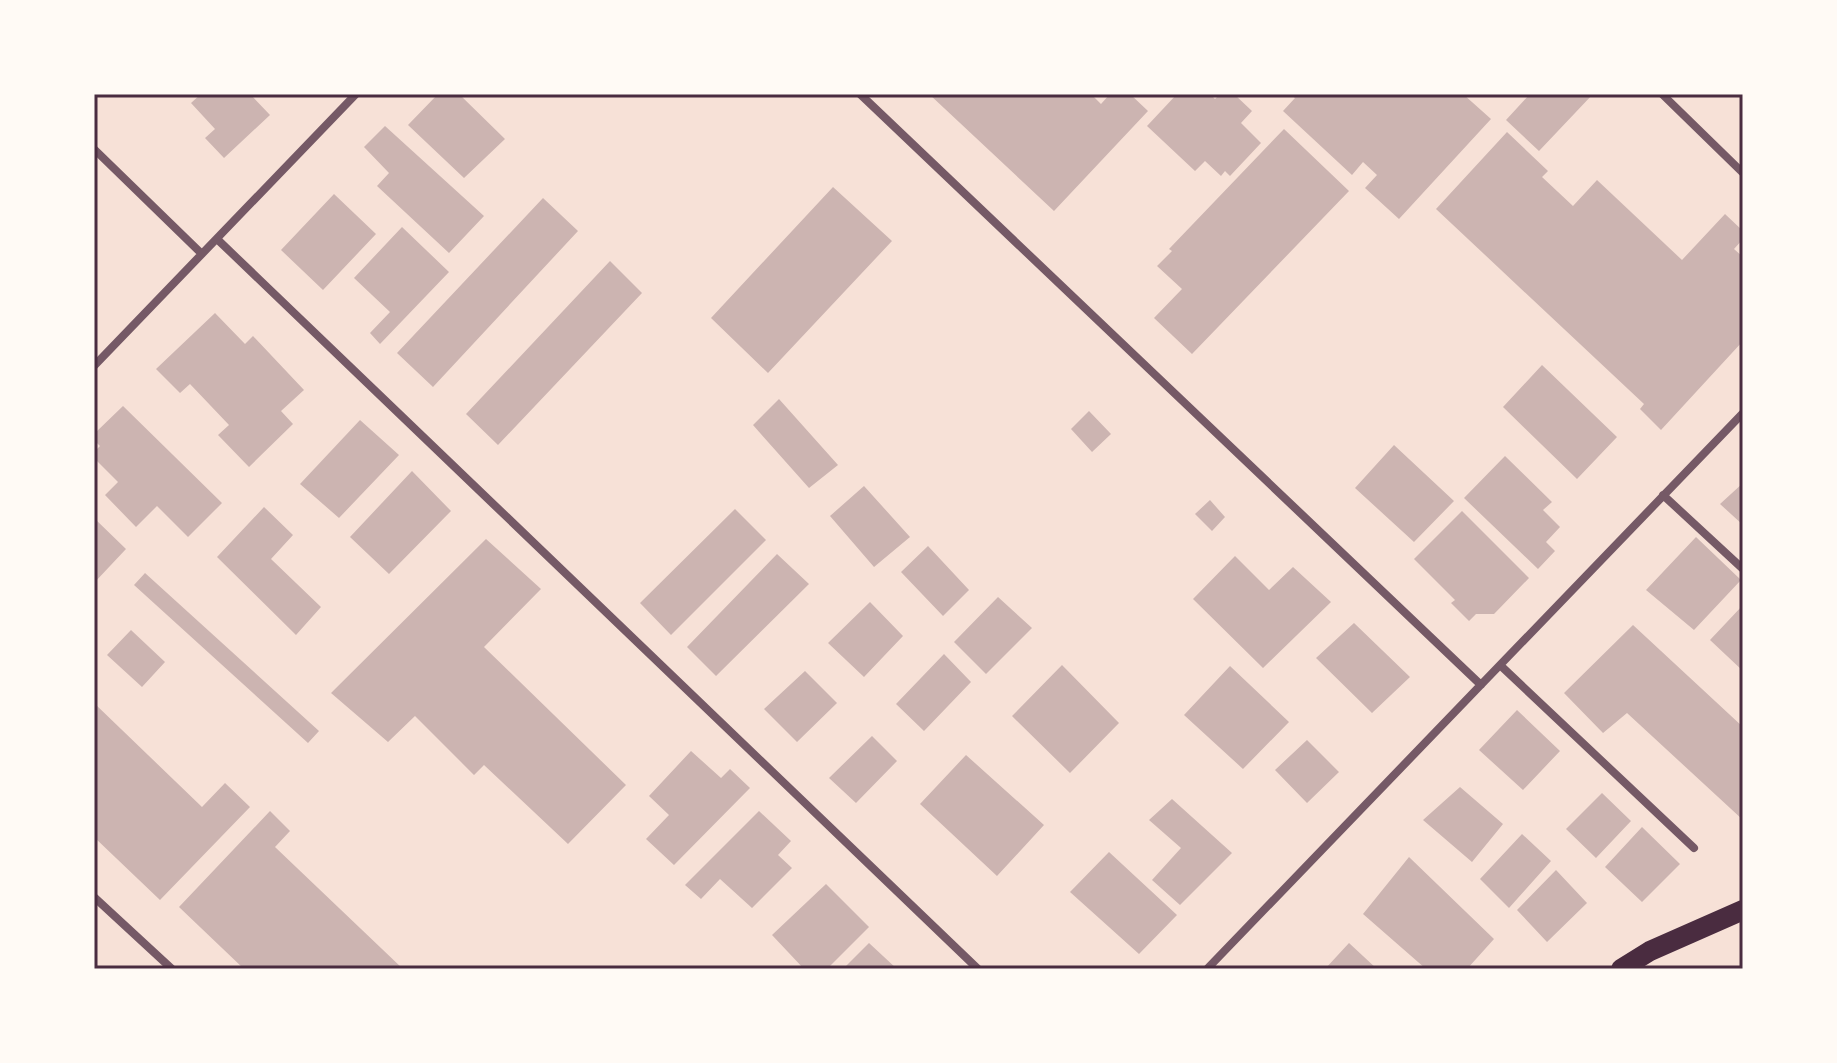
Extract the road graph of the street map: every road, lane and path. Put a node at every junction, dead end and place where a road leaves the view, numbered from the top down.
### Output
1 (356, 94) edge
2 (860, 94) edge
3 (1662, 94) edge
4 (94, 149) edge
5 (1743, 173) edge
6 (217, 239) junction
7 (202, 254) junction
8 (94, 366) edge
9 (1743, 413) edge
10 (1663, 495) junction
11 (1743, 569) edge
12 (1500, 665) junction
13 (1481, 685) junction
14 (1694, 848) dead end
15 (94, 897) edge
16 (1743, 910) edge
17 (172, 969) edge
18 (978, 969) edge
19 (1207, 969) edge
20 (1621, 969) edge

1 - 6 street
2 - 13 street
3 - 5 street
4 - 7 street
6 - 7 street
6 - 18 street
7 - 8 street
9 - 10 street
10 - 11 street
10 - 12 street
12 - 13 street
12 - 14 street
13 - 19 street
15 - 17 street
16 - 20 main road

